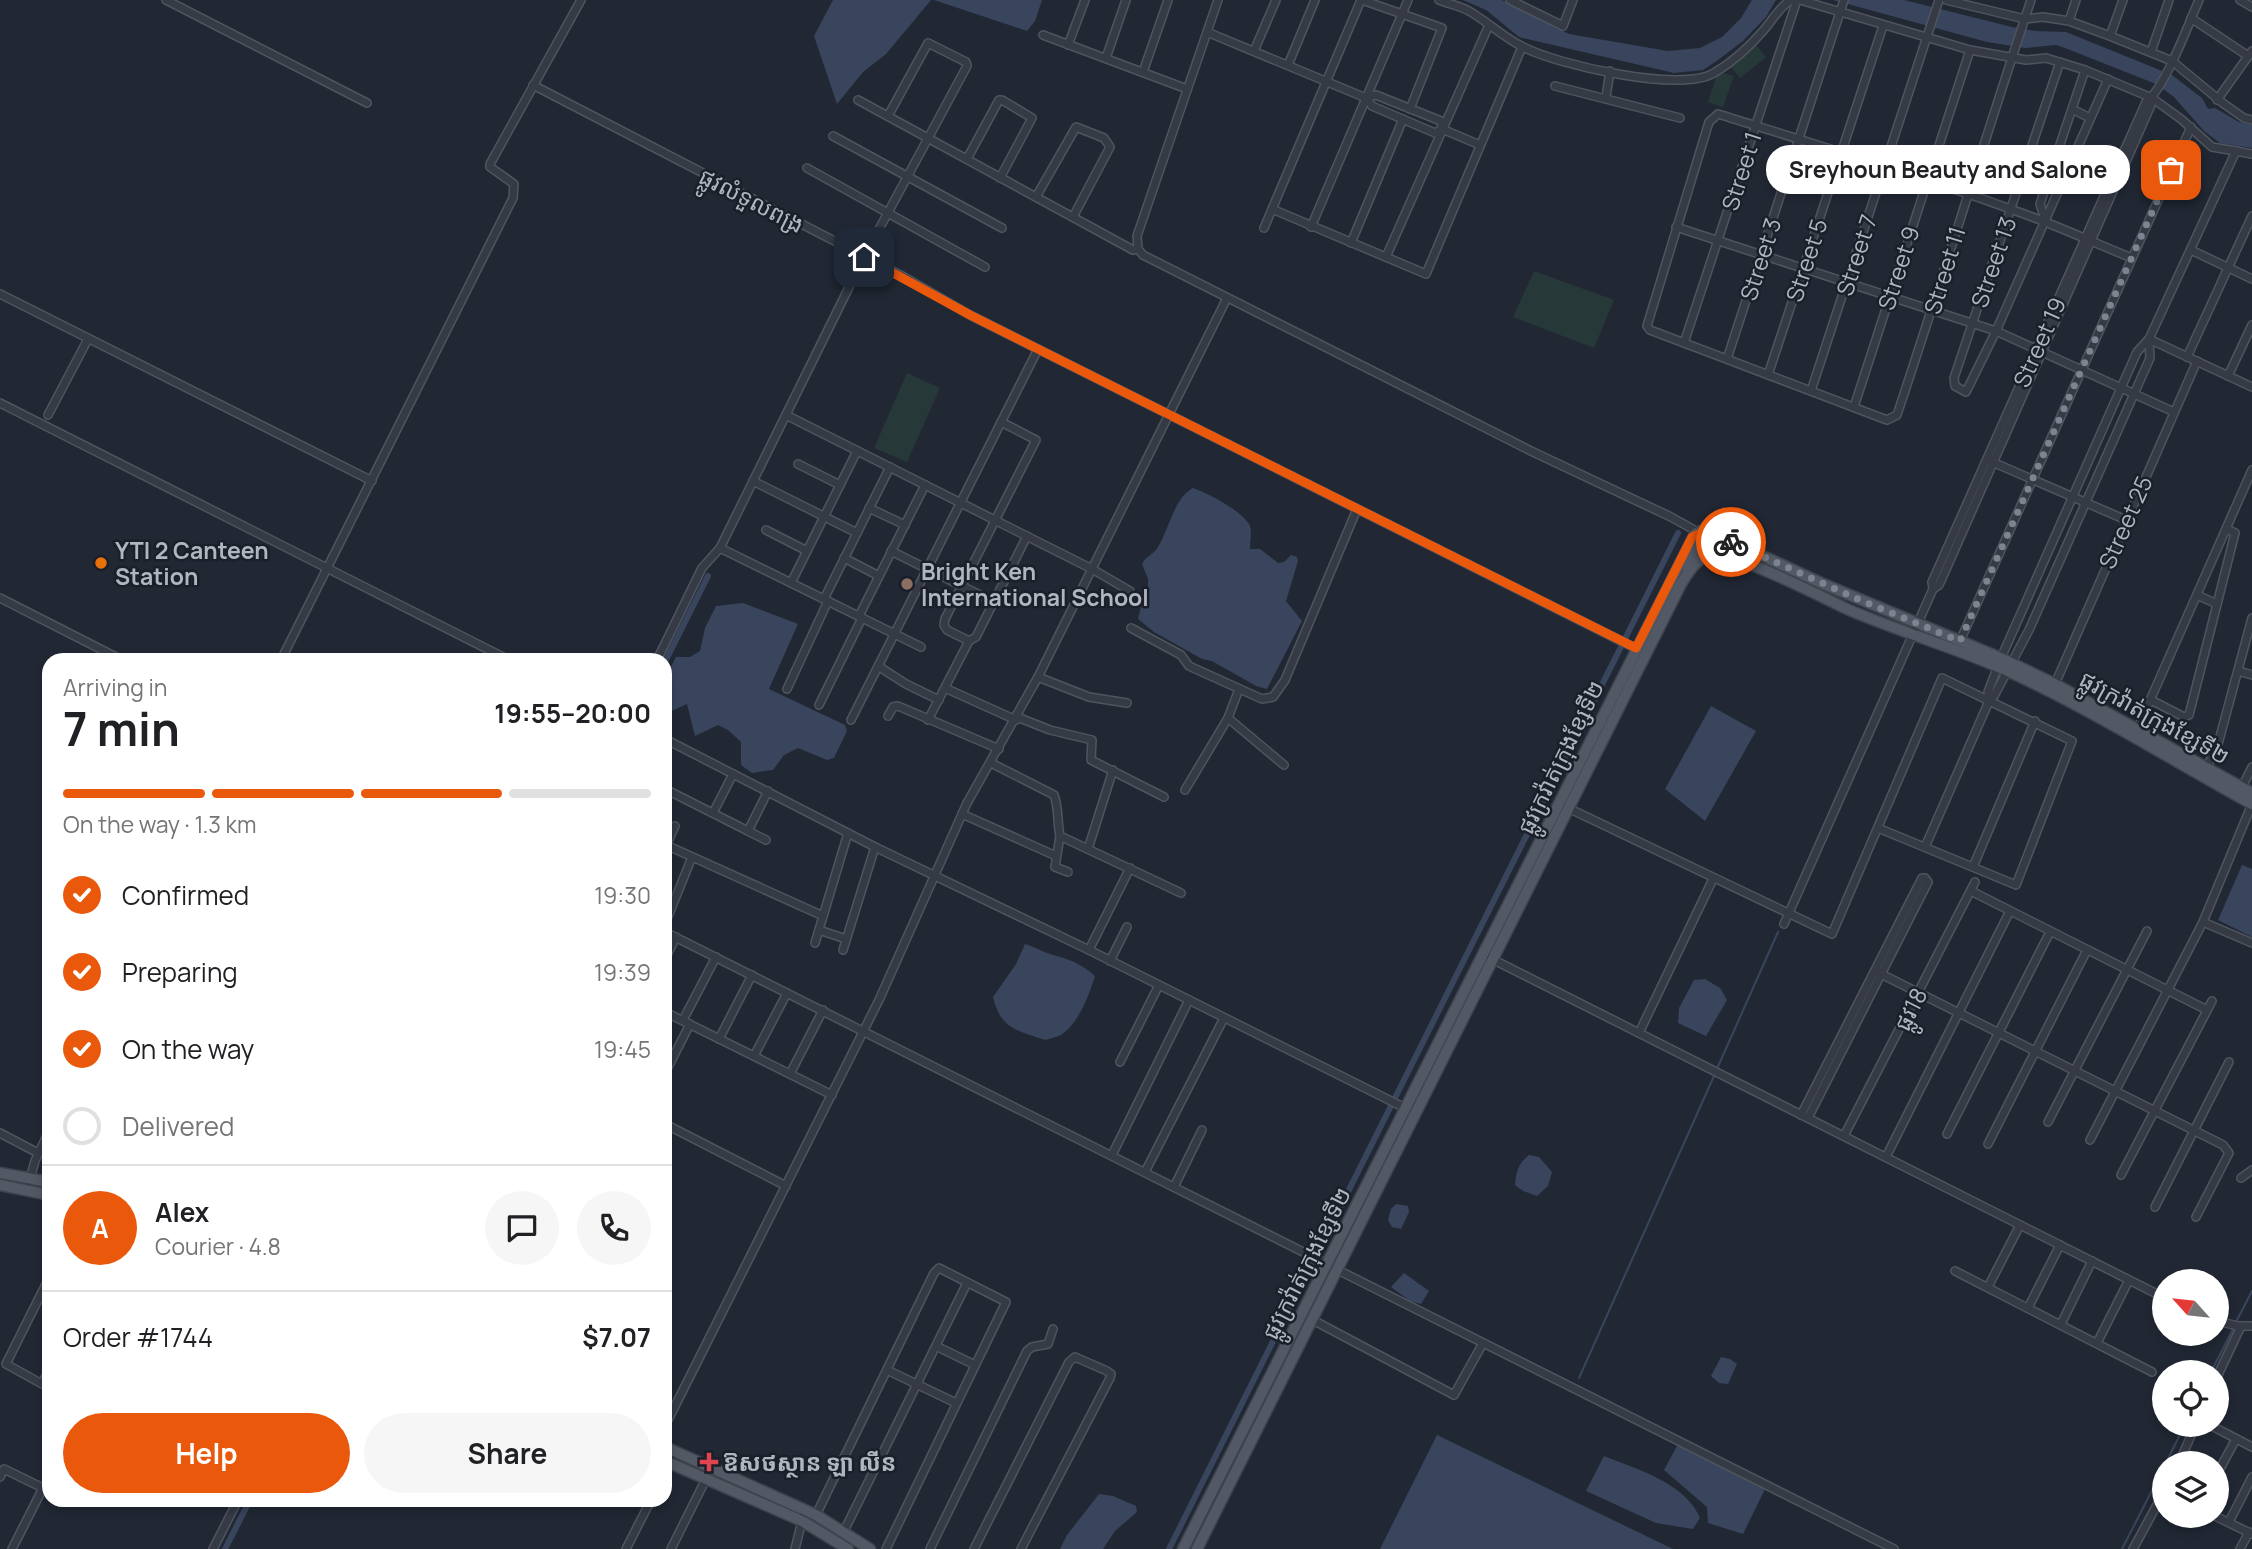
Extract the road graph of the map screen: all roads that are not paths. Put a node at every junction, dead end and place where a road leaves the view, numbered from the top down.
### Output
1 (166, 0) edge
2 (580, 0) edge
3 (1085, 0) edge
4 (1126, 0) edge
5 (1168, 0) edge
6 (1218, 0) edge
7 (1276, 0) edge
8 (1315, 0) edge
9 (1362, 0) edge
10 (1408, 0) edge
11 (1439, 0) edge
12 (1510, 0) edge
13 (1528, 0) edge
14 (1573, 0) edge
15 (1791, 0) edge
16 (1798, 0) edge
17 (1946, 0) edge
18 (1985, 0) edge
19 (2031, 0) edge
20 (2076, 0) edge
21 (2123, 0) edge
22 (2169, 0) edge
23 (2199, 0) edge
24 (2240, 0) edge
25 (1938, 3) edge
26 (1843, 6) edge
27 (2252, 7) edge
28 (1526, 9) junction
29 (1982, 10) junction
30 (1402, 14) junction
31 (2191, 18) junction
32 (2024, 21) junction
33 (2069, 21) junction
34 (1489, 25) junction
35 (1883, 26) junction
36 (1207, 32) junction
37 (1928, 33) junction
38 (1043, 35) dead end
39 (2110, 36) junction
40 (1068, 45) junction
41 (1522, 47) junction
42 (1970, 50) junction
43 (1254, 51) junction
44 (2151, 52) junction
45 (2250, 54) edge
46 (2013, 55) junction
47 (1106, 58) junction
48 (2060, 62) junction
49 (2170, 64) junction
50 (1287, 65) junction
51 (1610, 71) junction
52 (2085, 71) junction
53 (1143, 72) junction
54 (2108, 79) junction
55 (1326, 81) junction
56 (533, 85) junction
57 (1555, 86) dead end
58 (1187, 89) junction
59 (2154, 95) junction
60 (1606, 97) junction
61 (1367, 98) junction
62 (858, 100) dead end
63 (2217, 100) junction
64 (367, 103) dead end
65 (1410, 108) junction
66 (2072, 110) junction
67 (888, 116) junction
68 (1680, 118) dead end
69 (2091, 118) junction
70 (1403, 119) junction
71 (2252, 120) edge
72 (1756, 126) junction
73 (2191, 127) junction
74 (1442, 129) junction
75 (833, 136) dead end
76 (928, 138) junction
77 (1798, 140) junction
78 (2061, 143) junction
79 (1480, 145) junction
80 (2076, 149) junction
81 (2236, 151) junction
82 (1841, 153) junction
83 (2252, 154) edge
84 (967, 159) junction
85 (1884, 167) junction
86 (807, 168) dead end
87 (2050, 176) junction
88 (908, 177) junction
89 (1000, 178) junction
90 (2062, 180) junction
91 (1926, 181) junction
92 (1968, 195) junction
93 (1036, 197) junction
94 (1272, 209) junction
95 (2011, 210) junction
96 (888, 212) junction
97 (2252, 216) edge
98 (1073, 217) junction
99 (2044, 220) junction
100 (1676, 226) junction
101 (1311, 227) junction
102 (1264, 228) dead end
103 (1002, 229) dead end
104 (1718, 240) junction
105 (2088, 240) junction
106 (1351, 243) junction
107 (1138, 249) junction
108 (2191, 250) junction
109 (1762, 254) junction
110 (864, 257) junction
111 (1386, 257) junction
112 (2132, 258) junction
113 (985, 267) dead end
114 (2228, 267) junction
115 (1803, 268) junction
116 (2252, 279) edge
117 (1847, 282) junction
118 (0, 294) edge
119 (1889, 296) junction
120 (1227, 298) junction
121 (1932, 310) junction
122 (1971, 323) junction
123 (2252, 325) edge
124 (1996, 331) junction
125 (88, 339) junction
126 (2149, 339) junction
127 (1684, 343) junction
128 (1038, 349) junction
129 (2038, 350) junction
130 (2187, 357) junction
131 (1727, 359) junction
132 (2197, 361) junction
133 (2082, 370) junction
134 (1768, 375) junction
135 (2228, 376) junction
136 (2252, 387) edge
137 (2121, 388) junction
138 (1811, 391) junction
139 (2134, 394) junction
140 (0, 403) edge
141 (1854, 407) junction
142 (2174, 412) junction
143 (1170, 413) junction
144 (48, 415) dead end
145 (786, 415) junction
146 (1001, 422) junction
147 (857, 451) junction
148 (1989, 461) junction
149 (798, 464) dead end
150 (890, 467) junction
151 (2252, 471) edge
152 (2032, 480) junction
153 (372, 481) junction
154 (753, 481) junction
155 (840, 485) junction
156 (925, 485) junction
157 (2073, 497) junction
158 (960, 503) junction
159 (2086, 503) junction
160 (869, 508) junction
161 (1357, 509) junction
162 (824, 517) junction
163 (995, 520) junction
164 (2126, 520) junction
165 (905, 525) junction
166 (2227, 529) junction
167 (766, 530) dead end
168 (857, 533) junction
169 (1700, 535) junction
170 (1027, 536) junction
171 (720, 548) junction
172 (807, 551) junction
173 (891, 551) junction
174 (844, 558) junction
175 (1742, 561) junction
176 (327, 568) junction
177 (927, 569) junction
178 (1092, 569) junction
179 (879, 576) junction
180 (791, 583) junction
181 (1681, 584) junction
182 (962, 586) junction
183 (1130, 591) dead end
184 (2197, 595) junction
185 (0, 598) edge
186 (826, 600) junction
187 (993, 601) junction
188 (2217, 604) junction
189 (860, 617) junction
190 (2252, 618) edge
191 (1131, 628) dead end
192 (1916, 629) junction
193 (894, 634) junction
194 (969, 641) junction
195 (1960, 641) junction
196 (1632, 646) junction
197 (921, 647) dead end
198 (108, 653) edge
199 (284, 653) edge
200 (495, 653) edge
201 (660, 653) edge
202 (1646, 653) junction
203 (2004, 665) junction
204 (878, 666) junction
205 (2238, 671) junction
206 (2252, 675) edge
207 (1038, 677) junction
208 (2055, 684) junction
209 (945, 688) junction
210 (787, 689) dead end
211 (1239, 689) junction
212 (1990, 699) junction
213 (939, 700) junction
214 (2151, 700) junction
215 (1127, 704) dead end
216 (819, 705) dead end
217 (888, 716) dead end
218 (1017, 718) junction
219 (1228, 718) junction
220 (851, 720) dead end
221 (929, 720) junction
222 (2035, 721) junction
223 (2136, 733) junction
224 (672, 743) edge
225 (999, 749) junction
226 (991, 763) junction
227 (1284, 765) dead end
228 (2207, 767) junction
229 (2252, 767) edge
230 (1113, 770) junction
231 (733, 774) junction
232 (2242, 787) junction
233 (1185, 790) dead end
234 (672, 792) edge
235 (768, 792) junction
236 (2252, 793) edge
237 (1164, 797) dead end
238 (1559, 804) junction
239 (2252, 804) edge
240 (1569, 809) junction
241 (713, 813) junction
242 (962, 814) junction
243 (676, 826) dead end
244 (1878, 828) junction
245 (748, 831) junction
246 (848, 833) junction
247 (672, 834) edge
248 (1060, 836) junction
249 (766, 840) dead end
250 (875, 847) junction
251 (1926, 847) junction
252 (672, 849) edge
253 (1088, 849) junction
254 (1056, 856) junction
255 (692, 857) junction
256 (1973, 867) junction
257 (1130, 868) junction
258 (1068, 872) dead end
259 (934, 875) junction
260 (1713, 879) junction
261 (1975, 882) dead end
262 (1971, 891) junction
263 (1181, 893) dead end
264 (672, 907) edge
265 (2010, 911) junction
266 (1788, 914) junction
267 (823, 916) junction
268 (2203, 922) junction
269 (1784, 924) dead end
270 (1127, 927) dead end
271 (819, 930) junction
272 (2147, 931) dead end
273 (2050, 932) junction
274 (672, 935) edge
275 (676, 937) junction
276 (846, 939) junction
277 (815, 943) dead end
278 (2252, 943) edge
279 (672, 945) edge
280 (843, 950) dead end
281 (1089, 950) junction
282 (2087, 950) junction
283 (716, 957) junction
284 (1488, 957) junction
285 (1110, 961) junction
286 (2127, 970) junction
287 (1878, 972) junction
288 (752, 975) junction
289 (1159, 985) junction
290 (2167, 991) junction
291 (1918, 992) junction
292 (787, 993) junction
293 (1189, 1000) junction
294 (2212, 1001) dead end
295 (823, 1010) junction
296 (2207, 1010) junction
297 (1958, 1012) junction
298 (672, 1015) edge
299 (1224, 1017) junction
300 (687, 1022) junction
301 (863, 1031) junction
302 (1639, 1033) junction
303 (1999, 1033) junction
304 (719, 1038) junction
305 (2035, 1051) junction
306 (754, 1056) junction
307 (672, 1057) edge
308 (1121, 1062) dead end
309 (2229, 1062) dead end
310 (2074, 1071) junction
311 (790, 1074) junction
312 (2115, 1091) junction
313 (832, 1095) junction
314 (1407, 1109) junction
315 (2155, 1111) junction
316 (1805, 1116) junction
317 (2048, 1122) dead end
318 (672, 1129) edge
319 (1202, 1130) dead end
320 (2194, 1131) junction
321 (0, 1133) edge
322 (1947, 1134) dead end
323 (1844, 1136) junction
324 (2090, 1140) dead end
325 (1988, 1144) dead end
326 (42, 1145) edge
327 (38, 1153) junction
328 (1112, 1155) junction
329 (1885, 1157) junction
330 (2252, 1170) edge
331 (1146, 1172) junction
332 (0, 1173) edge
333 (2121, 1175) dead end
334 (2241, 1178) dead end
335 (29, 1179) junction
336 (42, 1181) edge
337 (0, 1185) edge
338 (786, 1186) junction
339 (1174, 1187) junction
340 (27, 1191) junction
341 (42, 1194) edge
342 (2155, 1207) dead end
343 (2196, 1217) dead end
344 (2020, 1225) junction
345 (2060, 1245) junction
346 (2092, 1261) junction
347 (1324, 1263) junction
348 (1955, 1271) dead end
349 (2129, 1280) junction
350 (967, 1283) junction
351 (1988, 1287) junction
352 (42, 1292) edge
353 (2152, 1292) edge
354 (2028, 1308) junction
355 (1311, 1319) junction
356 (2061, 1324) junction
357 (2230, 1325) edge
358 (2239, 1326) junction
359 (2252, 1326) edge
360 (1053, 1329) dead end
361 (1483, 1343) junction
362 (2097, 1343) junction
363 (938, 1347) junction
364 (2224, 1360) edge
365 (975, 1365) junction
366 (887, 1370) junction
367 (2152, 1372) dead end
368 (42, 1384) edge
369 (918, 1384) junction
370 (956, 1403) junction
371 (674, 1407) joint
372 (672, 1411) edge
373 (2229, 1434) edge
374 (2236, 1438) junction
375 (2252, 1447) edge
376 (672, 1450) edge
377 (2229, 1451) edge
378 (672, 1467) edge
379 (2, 1473) edge
380 (2252, 1477) edge
381 (706, 1479) junction
382 (42, 1488) edge
383 (42, 1490) edge
384 (234, 1507) edge
385 (647, 1507) edge
386 (805, 1509) junction
387 (2152, 1514) edge
388 (816, 1515) junction
389 (802, 1521) junction
390 (2229, 1522) joint
391 (844, 1531) junction
392 (2250, 1533) edge
393 (12, 1549) edge
394 (213, 1549) edge
395 (626, 1549) edge
396 (671, 1549) edge
397 (795, 1549) edge
398 (848, 1549) edge
399 (870, 1549) edge
400 (886, 1549) edge
401 (930, 1549) edge
402 (974, 1549) edge
403 (1021, 1549) edge
404 (1184, 1549) edge
405 (1196, 1549) edge
406 (1894, 1549) edge
407 (2133, 1549) edge
408 (2240, 1549) edge

1 - 64 street
2 - 56 street
3 - 40 street
4 - 47 street
5 - 53 street
6 - 36 street
7 - 43 street
8 - 50 street
9 - 30 street
9 - 55 street
10 - 30 street
11 - 34 street
12 - 28 street
13 - 28 street
14 - 28 street
15 - 51 street
16 - 26 street
16 - 72 street, Street 1
17 - 29 street
18 - 29 street
19 - 32 street, Street 11
20 - 33 street
21 - 39 street
22 - 44 street
23 - 31 street, Street 19
24 - 27 street
25 - 37 street, Street 7
26 - 35 street
26 - 77 street, Street 3
29 - 32 street
30 - 61 street
30 - 65 street
31 - 45 street
31 - 49 street, Street 19
32 - 33 street
32 - 46 street, Street 11
33 - 39 street
34 - 41 street
34 - 74 street
35 - 37 street
35 - 82 street, Street 5
36 - 43 street
36 - 58 street
37 - 42 street
37 - 85 street, Street 7
38 - 40 street
39 - 44 street
40 - 47 street
41 - 51 street
41 - 79 street
42 - 46 street
42 - 91 street, Street 9
43 - 50 street
44 - 49 street
45 - 63 street
46 - 48 street
46 - 92 street, Street 11
47 - 53 street
48 - 52 street
48 - 95 street, Street 13
49 - 59 street, Street 19
49 - 63 street
50 - 55 street
51 - 60 street
52 - 54 street
52 - 66 street
53 - 58 street
54 - 59 street
54 - 69 street
55 - 61 street
55 - 94 street
56 - 110 street, ផ្លូវលំទួលពង្រ
56 - 153 street
57 - 60 street
58 - 107 street
59 - 73 street
59 - 105 street, Street 19
60 - 68 street
61 - 65 street
61 - 70 street
61 - 101 street
62 - 67 street
63 - 71 street
65 - 74 street
66 - 69 street
66 - 78 street
67 - 76 street
67 - 76 street
69 - 80 street
70 - 74 street
70 - 106 street
72 - 77 street
72 - 100 street
72 - 104 street, Street 1
73 - 81 street
73 - 112 street
74 - 79 street
74 - 111 street
75 - 88 street
76 - 84 street
76 - 88 street
77 - 82 street
77 - 109 street, Street 3
78 - 80 street
78 - 87 street
79 - 111 street
80 - 90 street
81 - 83 street
81 - 108 street
82 - 85 street
82 - 115 street, Street 5
84 - 89 street
84 - 89 street
85 - 91 street
85 - 117 street, Street 7
86 - 96 street
87 - 90 street
87 - 99 street
88 - 96 street
88 - 103 street
89 - 93 street
90 - 99 street
91 - 92 street
91 - 119 street, Street 9
92 - 95 street
92 - 121 street, Street 11
93 - 98 street
93 - 98 street
94 - 101 street
94 - 102 street
95 - 99 street
95 - 122 street, Street 13
96 - 110 street
96 - 113 street
97 - 114 street
98 - 107 street
99 - 105 street
99 - 124 street
100 - 104 street
100 - 127 street
101 - 106 street
104 - 109 street
104 - 127 street, Street 1
105 - 112 street
105 - 129 street, Street 19
106 - 111 street
107 - 120 street
108 - 114 street
108 - 126 street
109 - 115 street
109 - 131 street, Street 3
110 - 128 street, ផ្លូវលំទួលពង្រ
110 - 145 street
112 - 133 street
114 - 116 street
114 - 130 street
115 - 117 street
115 - 134 street, Street 5
117 - 119 street
117 - 138 street, Street 7
118 - 125 street
119 - 121 street
119 - 141 street, Street 9
120 - 143 street
120 - 169 street
121 - 122 street
121 - 141 street, Street 11
122 - 124 street
122 - 124 street, Street 13
123 - 135 street
124 - 129 street
125 - 144 street
125 - 153 street
126 - 130 street
126 - 137 street
126 - 139 street
127 - 131 street
128 - 143 street, ផ្លូវលំទួលពង្រ
128 - 146 street
129 - 133 street
129 - 148 street, Street 19
130 - 132 street
131 - 134 street
132 - 135 street
132 - 142 street, Street 25
133 - 137 street
133 - 152 street
134 - 138 street
135 - 136 street
137 - 139 street
137 - 157 street
138 - 141 street
139 - 142 street
139 - 159 street
140 - 176 street
142 - 164 street, Street 25
143 - 161 street, ផ្លូវលំទួលពង្រ
143 - 178 street
145 - 147 street
145 - 154 street
146 - 158 street
146 - 163 street
147 - 150 street
147 - 155 street
148 - 152 street
148 - 192 street, Street 19
149 - 155 street
150 - 156 street
150 - 160 street
151 - 166 street
152 - 157 street
152 - 195 street
153 - 176 street
154 - 162 street
154 - 171 street
155 - 162 street
156 - 158 street
156 - 165 street
157 - 159 street
157 - 203 street
158 - 163 street
158 - 177 street
159 - 164 street
159 - 203 street
160 - 165 street
160 - 168 street
161 - 196 street, ផ្លូវលំទួលពង្រ
161 - 211 street
162 - 168 street
162 - 172 street
163 - 170 street
163 - 182 street
164 - 208 street, Street 25
165 - 173 street
166 - 184 street
166 - 188 street
167 - 172 street
168 - 174 street
169 - 175 main road
169 - 181 main road
169 - 192 main road, ផ្លូវក្រវ៉ាត់ក្រុងខ្សែទី២
169 - 196 main road, ផ្លូវក្រវ៉ាត់ក្រុងខ្សែទី២
170 - 178 street
170 - 187 street
171 - 180 street
171 - 201 street
172 - 180 street
173 - 177 street
173 - 179 street
174 - 179 street
174 - 186 street
175 - 181 main road, ផ្លូវក្រវ៉ាត់ក្រុងខ្សែទី២
175 - 192 main road, ផ្លូវក្រវ៉ាត់ក្រុងខ្សែទី២
176 - 199 street
176 - 200 street
177 - 182 street
177 - 193 street
178 - 183 street
178 - 207 street
179 - 189 street
180 - 186 street
181 - 202 main road, ផ្លូវក្រវ៉ាត់ក្រុងខ្សែទី២
182 - 187 street
182 - 194 street
184 - 188 street
184 - 214 street
185 - 198 street
186 - 189 street
186 - 210 street
187 - 194 street
188 - 214 street
189 - 193 street
189 - 216 street
190 - 205 street
191 - 211 street
192 - 195 main road, ផ្លូវក្រវ៉ាត់ក្រុងខ្សែទី២
192 - 203 main road, ផ្លូវក្រវ៉ាត់ក្រុងខ្សែទី២
192 - 266 street, Street 19
193 - 197 street
193 - 204 street
194 - 209 street
195 - 203 main road, ផ្លូវក្រវ៉ាត់ក្រុងខ្សែទី២
196 - 202 street, ផ្លូវលំទួលពង្រ
196 - 238 main road, ផ្លូវក្រវ៉ាត់ក្រុងខ្សែទី២
202 - 240 main road, ផ្លូវក្រវ៉ាត់ក្រុងខ្សែទី២
203 - 208 main road, ផ្លូវក្រវ៉ាត់ក្រុងខ្សែទី២
203 - 212 street
203 - 223 main road, ផ្លូវក្រវ៉ាត់ក្រុងខ្សែទី២
204 - 213 street
204 - 220 street
205 - 206 street
205 - 228 street
207 - 215 street
207 - 218 street
208 - 223 main road, ផ្លូវក្រវ៉ាត់ក្រុងខ្សែទី២
209 - 213 street
209 - 218 street
211 - 219 street
212 - 222 street
212 - 244 street
212 - 251 street
213 - 221 street
214 - 223 street
217 - 221 street
218 - 225 street
218 - 230 street
219 - 227 street
219 - 233 street
221 - 225 street
222 - 256 street
222 - 256 street
223 - 228 main road, ផ្លូវក្រវ៉ាត់ក្រុងខ្សែទី២
223 - 239 main road, ផ្លូវក្រវ៉ាត់ក្រុងខ្សែទី២
224 - 231 street
225 - 226 street
226 - 242 street
226 - 248 street
228 - 232 main road, ផ្លូវក្រវ៉ាត់ក្រុងខ្សែទី២
229 - 232 street
230 - 237 street
230 - 253 street
231 - 235 street
231 - 241 street
232 - 236 main road, ផ្លូវក្រវ៉ាត់ក្រុងខ្សែទី២
234 - 241 street
235 - 245 street
235 - 246 street
238 - 240 street
238 - 284 main road, ផ្លូវក្រវ៉ាត់ក្រុងខ្សែទី២
239 - 268 street
240 - 260 street
240 - 284 main road, ផ្លូវក្រវ៉ាត់ក្រុងខ្សែទី២
241 - 245 street
242 - 254 street
242 - 259 street
243 - 247 street
244 - 251 street
244 - 266 street
245 - 249 street
246 - 250 street
246 - 267 street
248 - 253 street
248 - 254 street
250 - 259 street
250 - 276 street
251 - 256 street
252 - 255 street
253 - 257 street
254 - 258 street
255 - 264 street
255 - 267 street
257 - 263 street
257 - 281 street
259 - 281 street
259 - 301 street
260 - 266 street
260 - 302 street
261 - 262 street, ផ្លូវ18
262 - 265 street
262 - 291 street, ផ្លូវ18
265 - 273 street
265 - 297 street
266 - 269 street, Street 19
267 - 271 street
268 - 278 street
268 - 290 street
270 - 285 street
271 - 276 street
271 - 277 street
272 - 286 street
273 - 282 street
273 - 303 street
274 - 275 street
275 - 279 street
275 - 283 street
276 - 280 street
281 - 285 street
282 - 286 street
282 - 305 street
283 - 288 street
283 - 300 street
284 - 302 street
284 - 314 main road, ផ្លូវក្រវ៉ាត់ក្រុងខ្សែទី២
285 - 289 street
286 - 290 street
286 - 310 street
287 - 287 street
287 - 291 street
287 - 316 street
288 - 292 street
288 - 304 street
289 - 293 street
289 - 308 street
290 - 296 street
290 - 312 street
291 - 297 street
291 - 323 street, ផ្លូវ18
292 - 295 street
292 - 306 street
293 - 299 street
293 - 328 street
294 - 296 street
295 - 301 street
295 - 311 street
296 - 315 street
297 - 303 street
297 - 329 street
298 - 300 street
299 - 314 street
299 - 331 street
300 - 304 street
300 - 307 street
301 - 313 street
301 - 328 street
302 - 316 street
303 - 305 street
303 - 322 street
304 - 306 street
305 - 310 street
305 - 325 street
306 - 311 street
309 - 320 street
310 - 312 street
310 - 317 street
311 - 313 street
312 - 315 street
312 - 324 street
313 - 338 street
314 - 347 main road, ផ្លូវក្រវ៉ាត់ក្រុងខ្សែទី២
315 - 320 street
315 - 333 street
316 - 323 street
318 - 338 street
319 - 339 street
320 - 342 street
320 - 343 street
321 - 327 street
323 - 329 street
326 - 327 street
327 - 335 street
328 - 331 street
329 - 344 street
330 - 334 street
331 - 339 street
332 - 335 main road
335 - 336 main road
335 - 340 street
337 - 340 main road
338 - 371 street
339 - 347 street
340 - 341 main road
344 - 345 street
344 - 351 street
345 - 346 street
345 - 354 street
346 - 349 street
346 - 356 street
347 - 355 main road, ផ្លូវក្រវ៉ាត់ក្រុងខ្សែទី២
347 - 361 street
347 - 404 main road, ផ្លូវក្រវ៉ាត់ក្រុងខ្សែទី២
348 - 351 street
349 - 353 street
349 - 362 street
350 - 363 street
350 - 365 street
350 - 366 street
351 - 354 street
352 - 368 street
354 - 356 street
355 - 361 street
355 - 405 main road, ផ្លូវក្រវ៉ាត់ក្រុងខ្សែទី២
356 - 362 street
357 - 358 street
358 - 359 street
358 - 364 street
360 - 401 street
361 - 406 street
362 - 367 street
363 - 365 street
363 - 369 street
365 - 370 street
366 - 369 street
366 - 388 street
369 - 370 street
369 - 391 street
370 - 400 street
371 - 372 street
373 - 374 street
374 - 375 street
374 - 377 street
376 - 386 main road
378 - 381 main road
379 - 382 street
380 - 390 street
381 - 389 main road
381 - 396 street
383 - 393 street
384 - 394 street
385 - 395 street
386 - 388 main road
386 - 389 street
387 - 407 street
388 - 391 main road
389 - 397 street
389 - 398 main road
390 - 392 street
391 - 399 main road
392 - 408 street
402 - 403 street

